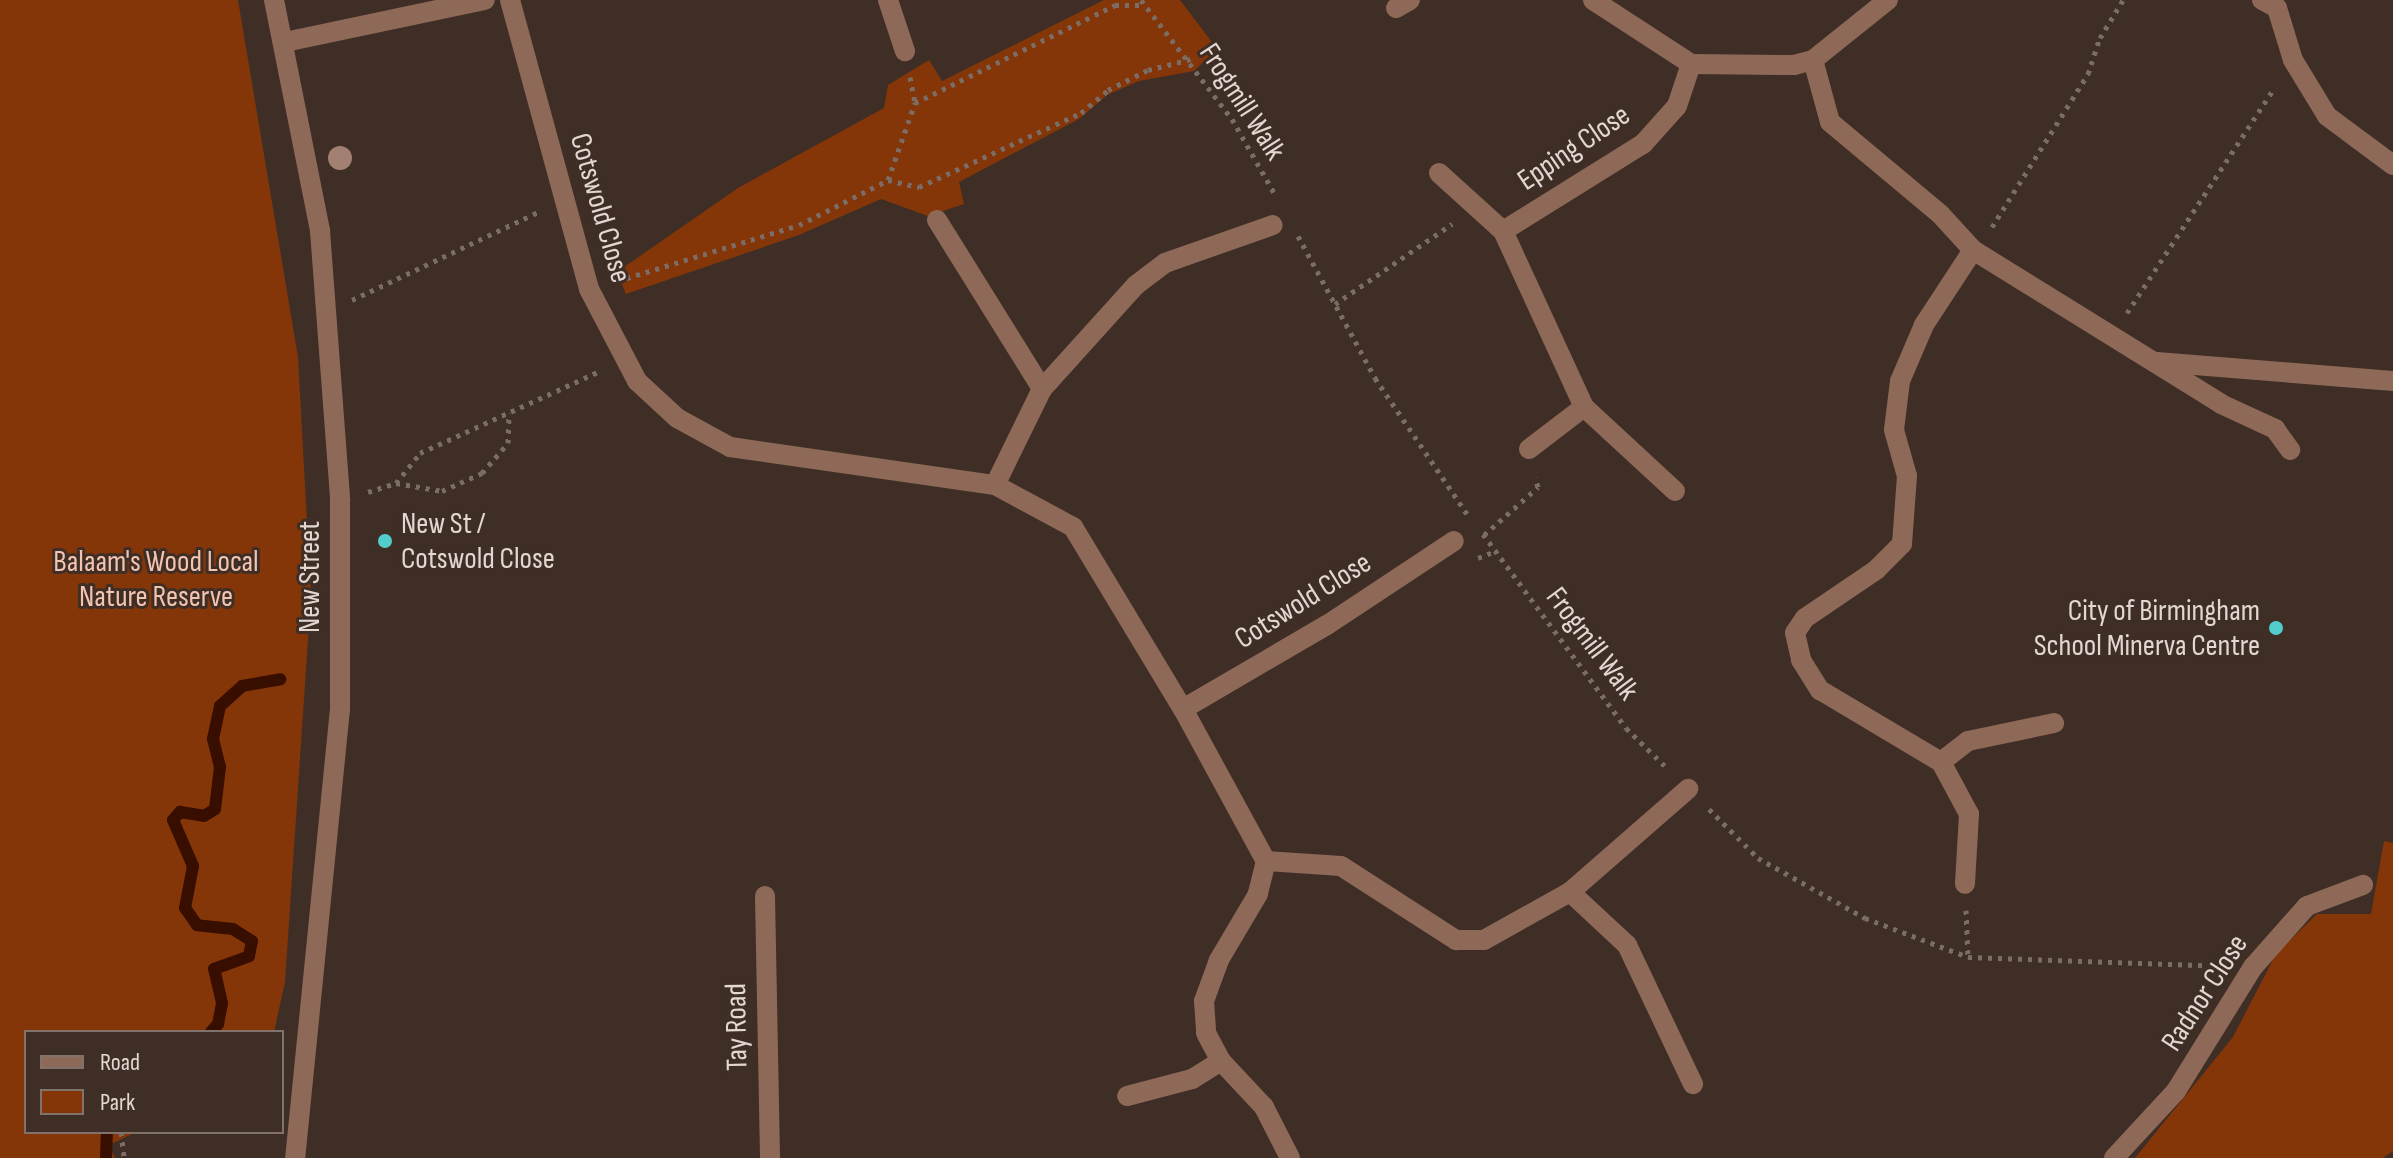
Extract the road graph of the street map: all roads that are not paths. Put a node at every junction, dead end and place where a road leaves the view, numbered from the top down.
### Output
1 (274, 0) edge
2 (485, 0) edge
3 (510, 0) edge
4 (888, 0) edge
5 (1593, 0) edge
6 (1888, 0) edge
7 (2274, 3) edge
8 (285, 42) junction
9 (905, 51) dead end
10 (1813, 60) junction
11 (1691, 64) junction
12 (2393, 165) edge
13 (1439, 173) dead end
14 (937, 220) dead end
15 (1283, 220) road end
16 (1503, 231) junction
17 (1973, 250) junction
18 (2153, 362) junction
19 (2393, 381) edge
20 (1042, 389) junction
21 (1584, 407) junction
22 (1529, 449) road end
23 (2290, 450) dead end
24 (995, 485) junction
25 (1675, 491) dead end
26 (1454, 541) dead end
27 (1183, 709) junction
28 (2054, 723) dead end
29 (1941, 762) junction
30 (1688, 789) road end
31 (1266, 861) junction
32 (1965, 884) road end
33 (2363, 885) dead end
34 (1570, 892) junction
35 (765, 896) dead end
36 (1221, 1061) junction
37 (1693, 1084) dead end
38 (1127, 1096) dead end
39 (295, 1158) edge
40 (770, 1158) edge
41 (1290, 1158) edge
42 (2114, 1158) edge

1 - 8 street, New Street
2 - 8 street
3 - 24 street, Cotswold Close
4 - 9 street
5 - 11 street
6 - 10 street
7 - 12 street
8 - 39 street, New Street
10 - 11 street
10 - 17 street
11 - 16 street, Epping Close
13 - 16 street, Epping Close
14 - 20 street
15 - 20 street
16 - 21 street, Epping Close
17 - 18 street
17 - 29 street
18 - 19 street
18 - 23 street
20 - 24 street
21 - 22 street
21 - 25 street, Epping Close
24 - 27 street, Cotswold Close
26 - 27 street, Cotswold Close
27 - 31 street, Cotswold Close
28 - 29 street
29 - 32 street
30 - 34 street
31 - 34 street
31 - 36 street
33 - 42 street, Radnor Close
34 - 37 street
35 - 40 street, Tay Road
36 - 38 street
36 - 41 street

